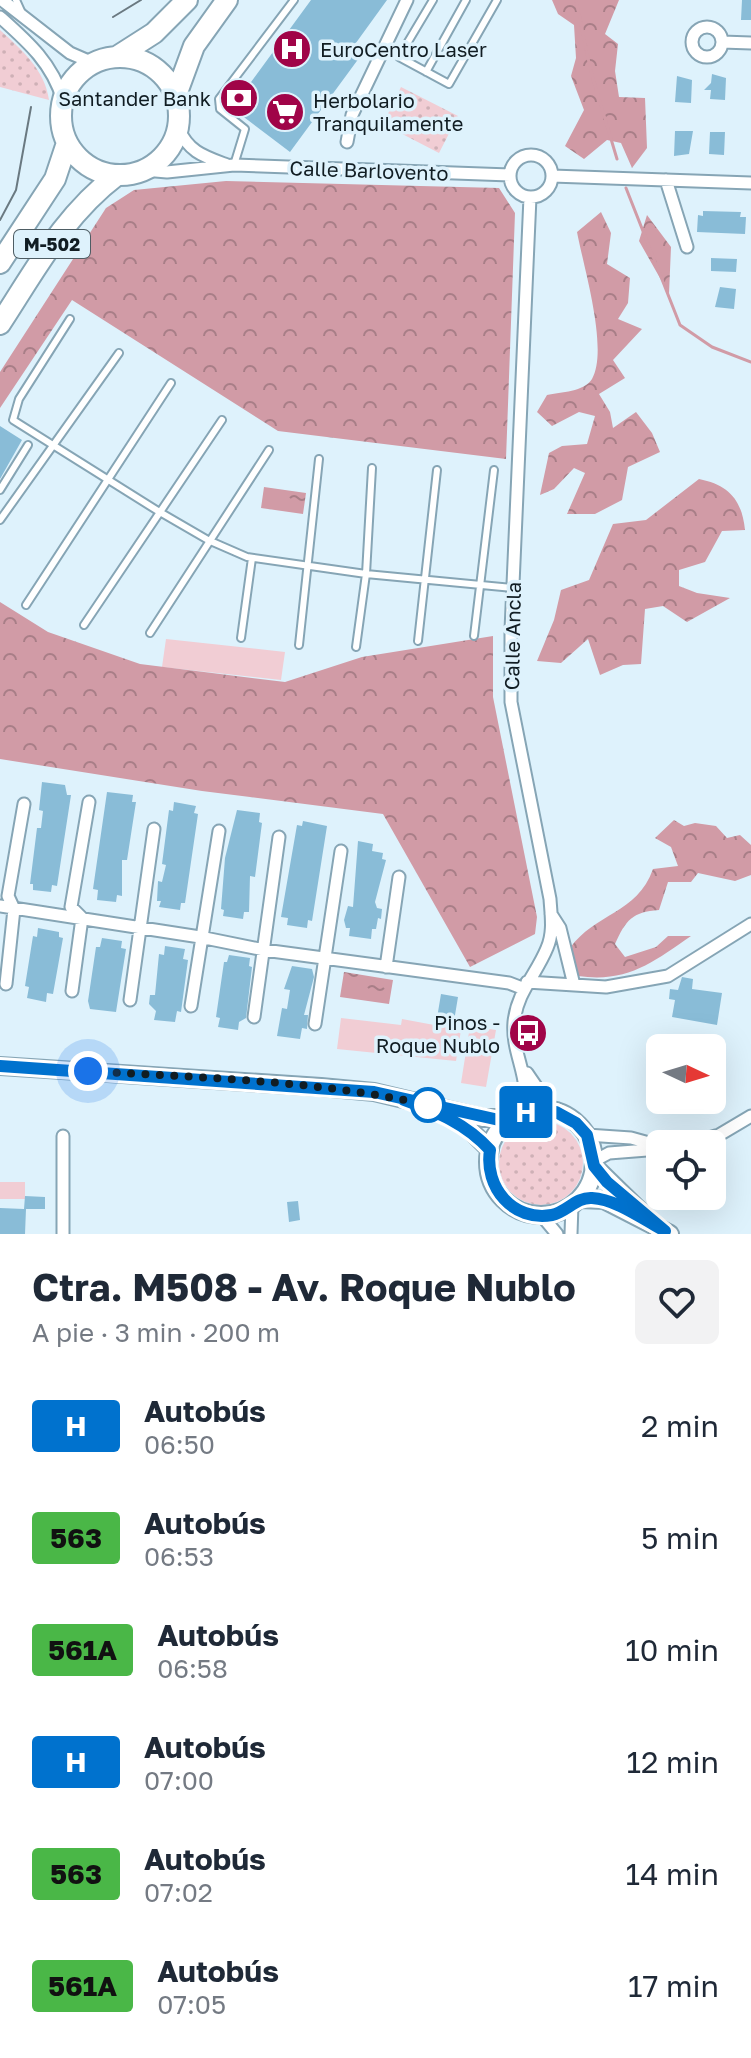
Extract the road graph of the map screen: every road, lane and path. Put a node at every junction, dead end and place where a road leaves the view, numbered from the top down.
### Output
1 (2, 0) edge
2 (16, 0) edge
3 (187, 0) edge
4 (227, 0) edge
5 (294, 0) edge
6 (407, 0) edge
7 (433, 0) edge
8 (466, 0) edge
9 (497, 0) edge
10 (0, 17) edge
11 (26, 22) junction
12 (722, 42) dead end
13 (751, 43) edge
14 (118, 56) junction
15 (93, 63) junction
16 (426, 72) junction
17 (176, 95) junction
18 (63, 100) junction
19 (178, 128) junction
20 (347, 142) dead end
21 (67, 143) junction
22 (231, 165) junction
23 (144, 170) junction
24 (117, 175) junction
25 (510, 175) junction
26 (552, 176) junction
27 (666, 180) junction
28 (751, 183) edge
29 (530, 197) junction
30 (687, 247) dead end
31 (0, 263) edge
32 (70, 319) dead end
33 (0, 324) edge
34 (119, 353) dead end
35 (171, 383) dead end
36 (222, 420) dead end
37 (28, 445) dead end
38 (56, 446) junction
39 (269, 450) dead end
40 (319, 459) dead end
41 (372, 468) dead end
42 (437, 470) dead end
43 (494, 470) dead end
44 (109, 480) junction
45 (0, 490) edge
46 (158, 511) junction
47 (0, 520) edge
48 (208, 540) junction
49 (252, 558) junction
50 (309, 565) junction
51 (366, 574) junction
52 (423, 579) junction
53 (480, 584) junction
54 (513, 588) junction
55 (26, 605) dead end
56 (84, 625) dead end
57 (150, 633) dead end
58 (474, 636) dead end
59 (241, 638) dead end
60 (418, 641) dead end
61 (299, 645) dead end
62 (356, 647) dead end
63 (89, 802) dead end
64 (24, 804) dead end
65 (154, 829) dead end
66 (219, 831) dead end
67 (279, 837) dead end
68 (341, 851) dead end
69 (399, 877) dead end
70 (0, 906) edge
71 (14, 909) junction
72 (551, 913) junction
73 (82, 918) junction
74 (751, 924) edge
75 (141, 927) junction
76 (200, 937) junction
77 (264, 950) junction
78 (324, 959) junction
79 (386, 967) junction
80 (6, 984) dead end
81 (524, 985) junction
82 (574, 985) junction
83 (72, 991) dead end
84 (130, 1000) dead end
85 (191, 1006) dead end
86 (254, 1017) dead end
87 (315, 1024) dead end
88 (520, 1062) junction
89 (1, 1066) edge
90 (402, 1099) junction
91 (553, 1111) junction
92 (516, 1116) junction
93 (751, 1116) edge
94 (726, 1131) edge
95 (587, 1135) junction
96 (63, 1136) dead end
97 (646, 1143) edge
98 (646, 1149) edge
99 (490, 1150) junction
100 (594, 1164) junction
101 (576, 1202) junction
102 (542, 1216) junction
103 (668, 1233) edge
104 (63, 1234) edge
105 (557, 1234) edge
106 (571, 1234) edge

1 - 11 street
2 - 11 lane
3 - 14 highway
4 - 17 highway
5 - 22 lane
6 - 20 street
7 - 16 lane
8 - 16 lane
9 - 16 lane
10 - 18 street
11 - 15 street
12 - 13 street
14 - 15 highway
14 - 17 highway
15 - 18 highway
17 - 19 highway
18 - 21 highway, M-502
19 - 22 street, Calle Barlovento
19 - 23 highway
21 - 24 highway
21 - 31 highway, M-502
22 - 23 street, Calle Barlovento
22 - 25 street, Calle Barlovento
23 - 24 highway, M-502
24 - 33 highway, M-502
25 - 26 street
25 - 29 street
26 - 27 street
26 - 29 street
27 - 28 street
27 - 30 street
29 - 54 street, Calle Ancla
32 - 38 lane
34 - 38 lane
35 - 44 lane
36 - 46 lane
37 - 45 lane
38 - 44 lane
38 - 47 lane
39 - 48 lane
40 - 50 lane
41 - 51 lane
42 - 52 lane
43 - 53 lane
44 - 46 lane
44 - 55 lane
46 - 48 lane
46 - 56 lane
48 - 49 lane
48 - 57 lane
49 - 50 lane
49 - 59 lane
50 - 51 lane
50 - 61 lane
51 - 52 lane
51 - 62 lane
52 - 53 lane
52 - 60 lane
53 - 54 lane
53 - 58 lane
54 - 72 street, Calle Ancla
63 - 73 street
64 - 71 street
65 - 75 street
66 - 76 street
67 - 77 street
68 - 78 street
69 - 79 street
70 - 71 street
71 - 73 street
71 - 80 street
72 - 81 street, Calle Ancla
72 - 82 street
73 - 75 street
73 - 83 street
74 - 82 street
75 - 76 street
75 - 84 street
76 - 77 street
76 - 85 street
77 - 78 street
77 - 86 street
78 - 79 street
78 - 87 street
79 - 81 street
81 - 82 street
81 - 88 street, Calle Ancla
88 - 91 street, Calle Ancla
88 - 92 street, Calle Ancla
89 - 90 main road
90 - 92 main road
90 - 99 main road
91 - 92 main road
91 - 95 main road
92 - 99 main road
93 - 94 street
95 - 97 street
95 - 100 main road
96 - 104 street
98 - 100 street
99 - 102 main road
100 - 101 main road
100 - 103 main road
101 - 102 main road
101 - 103 main road
101 - 106 street
102 - 105 street

